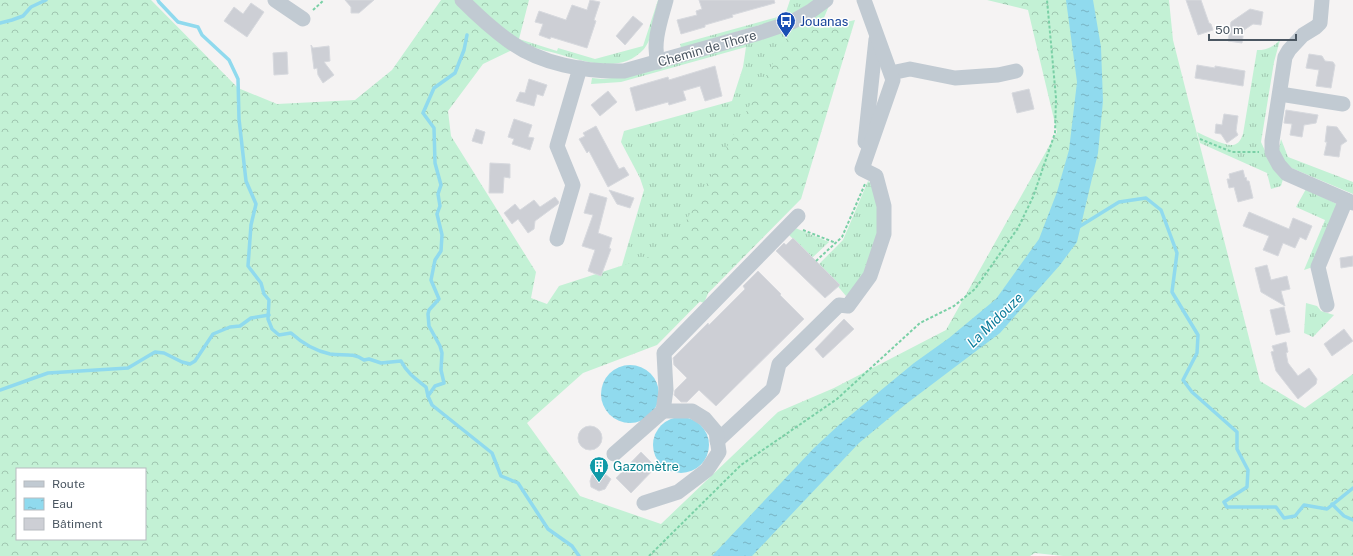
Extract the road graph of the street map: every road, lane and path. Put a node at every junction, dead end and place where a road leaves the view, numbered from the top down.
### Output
1 (275, 0) edge
2 (462, 0) edge
3 (666, 0) edge
4 (826, 0) edge
5 (864, 0) edge
6 (1047, 0) edge
7 (1322, 0) edge
8 (303, 19) dead end
9 (877, 36) junction
10 (658, 62) junction
11 (580, 68) junction
12 (1016, 71) dead end
13 (891, 73) junction
14 (1280, 94) junction
15 (1343, 104) dead end
16 (1200, 139) dead end
17 (1272, 152) junction
18 (864, 175) junction
19 (1349, 201) edge
20 (799, 222) joint
21 (558, 239) dead end
22 (836, 243) junction
23 (816, 261) dead end
24 (1327, 305) dead end
25 (664, 411) junction
26 (717, 441) junction
27 (614, 454) dead end
28 (644, 503) dead end
29 (649, 556) edge

1 - 8 street
2 - 11 street, Chemin de Thore
3 - 10 street
4 - 10 street, Chemin de Thore
5 - 9 street
6 - 29 path
7 - 14 street
9 - 13 street
9 - 18 street
10 - 11 street, Chemin de Thore
11 - 21 street
12 - 13 street
13 - 18 street
14 - 15 street
14 - 17 street
16 - 17 path
17 - 19 street
18 - 22 path
18 - 26 street
19 - 24 street
20 - 22 path
20 - 25 street
22 - 23 path
25 - 26 street
25 - 27 street
26 - 28 street

